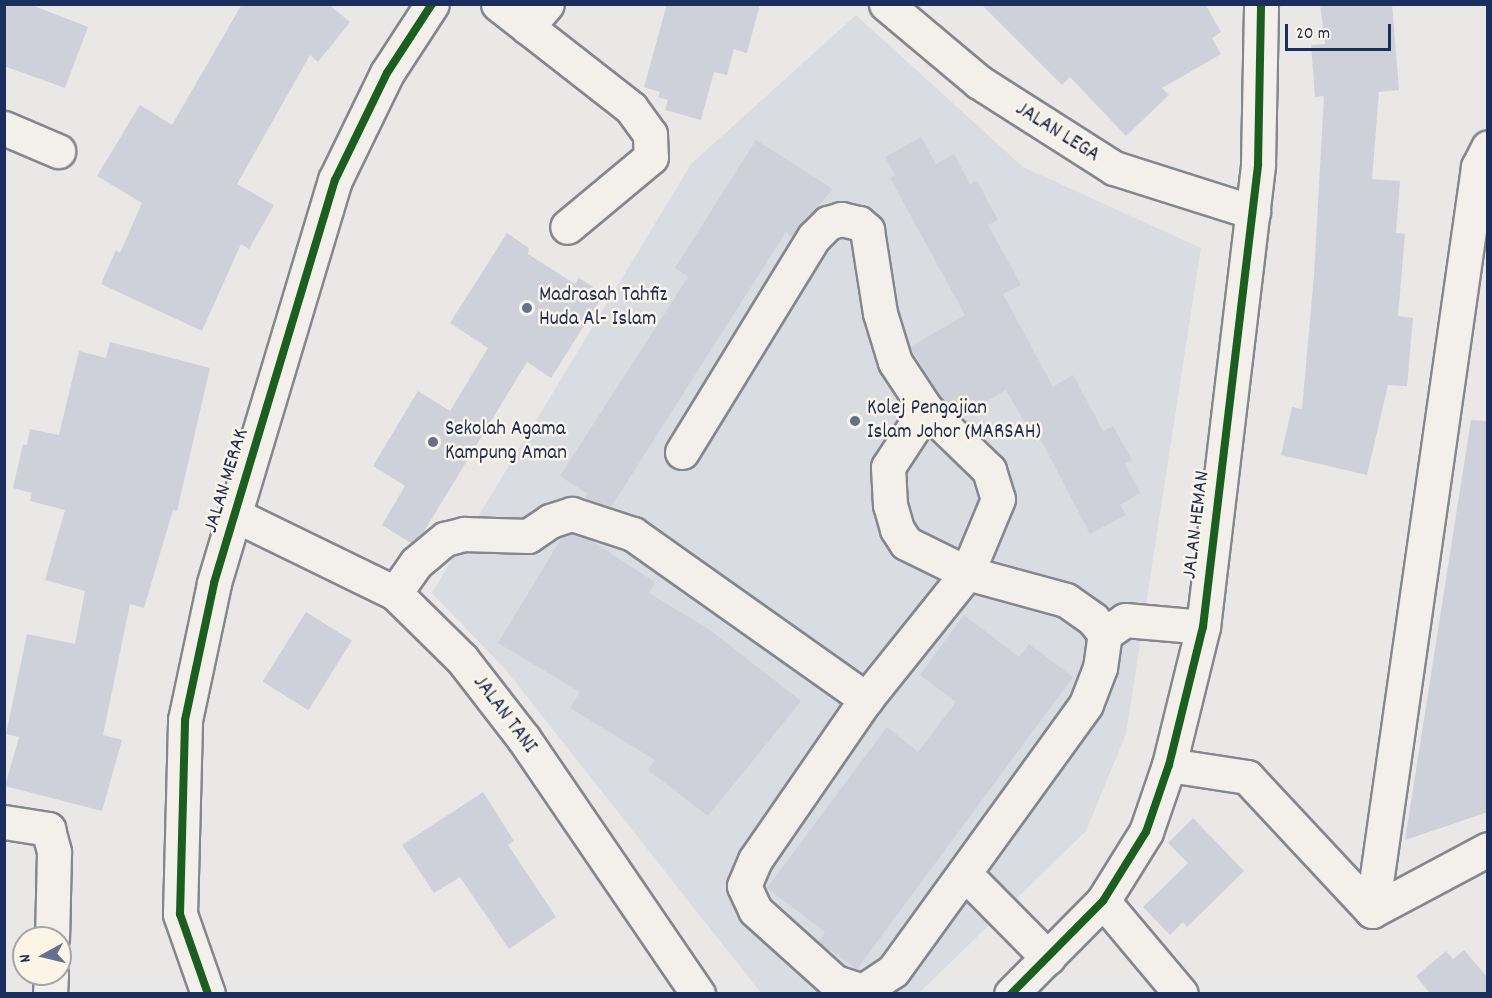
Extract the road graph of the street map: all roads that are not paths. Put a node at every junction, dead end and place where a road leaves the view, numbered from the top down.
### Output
1 (432, 4) edge
2 (498, 4) edge
3 (886, 4) edge
4 (1260, 4) edge
5 (537, 16) edge
6 (4, 128) edge
7 (1488, 147) edge
8 (58, 151) dead end
9 (1253, 212) junction
10 (567, 228) dead end
11 (926, 409) junction
12 (682, 452) dead end
13 (237, 516) junction
14 (967, 573) junction
15 (395, 593) junction
16 (1203, 627) junction
17 (1105, 633) junction
18 (867, 699) junction
19 (1169, 765) junction
20 (4, 822) edge
21 (1488, 849) edge
22 (964, 874) junction
23 (1103, 901) junction
24 (1372, 911) junction
25 (52, 926) edge
26 (1048, 958) junction
27 (829, 988) edge
28 (208, 993) edge
29 (699, 993) edge
30 (1011, 993) edge
31 (1181, 993) edge

1 - 13 street, JALAN MERAK
2 - 5 street
3 - 9 street, JALAN LEGA
4 - 9 street, JALAN HEMAN
5 - 10 street
6 - 8 street
7 - 24 street
9 - 16 street, JALAN HEMAN
11 - 12 street
11 - 14 street
11 - 14 street
13 - 15 street, JALAN TANI
13 - 28 street, JALAN MERAK
14 - 17 street
14 - 18 street
15 - 18 street
15 - 29 street, JALAN TANI
16 - 17 street
16 - 19 street, JALAN HEMAN
17 - 22 street
18 - 27 street
19 - 23 street, JALAN HEMAN
19 - 24 street
20 - 25 street
21 - 24 street
22 - 26 street
22 - 27 street
23 - 26 street, JALAN HEMAN
23 - 31 street
26 - 30 street, JALAN HEMAN

